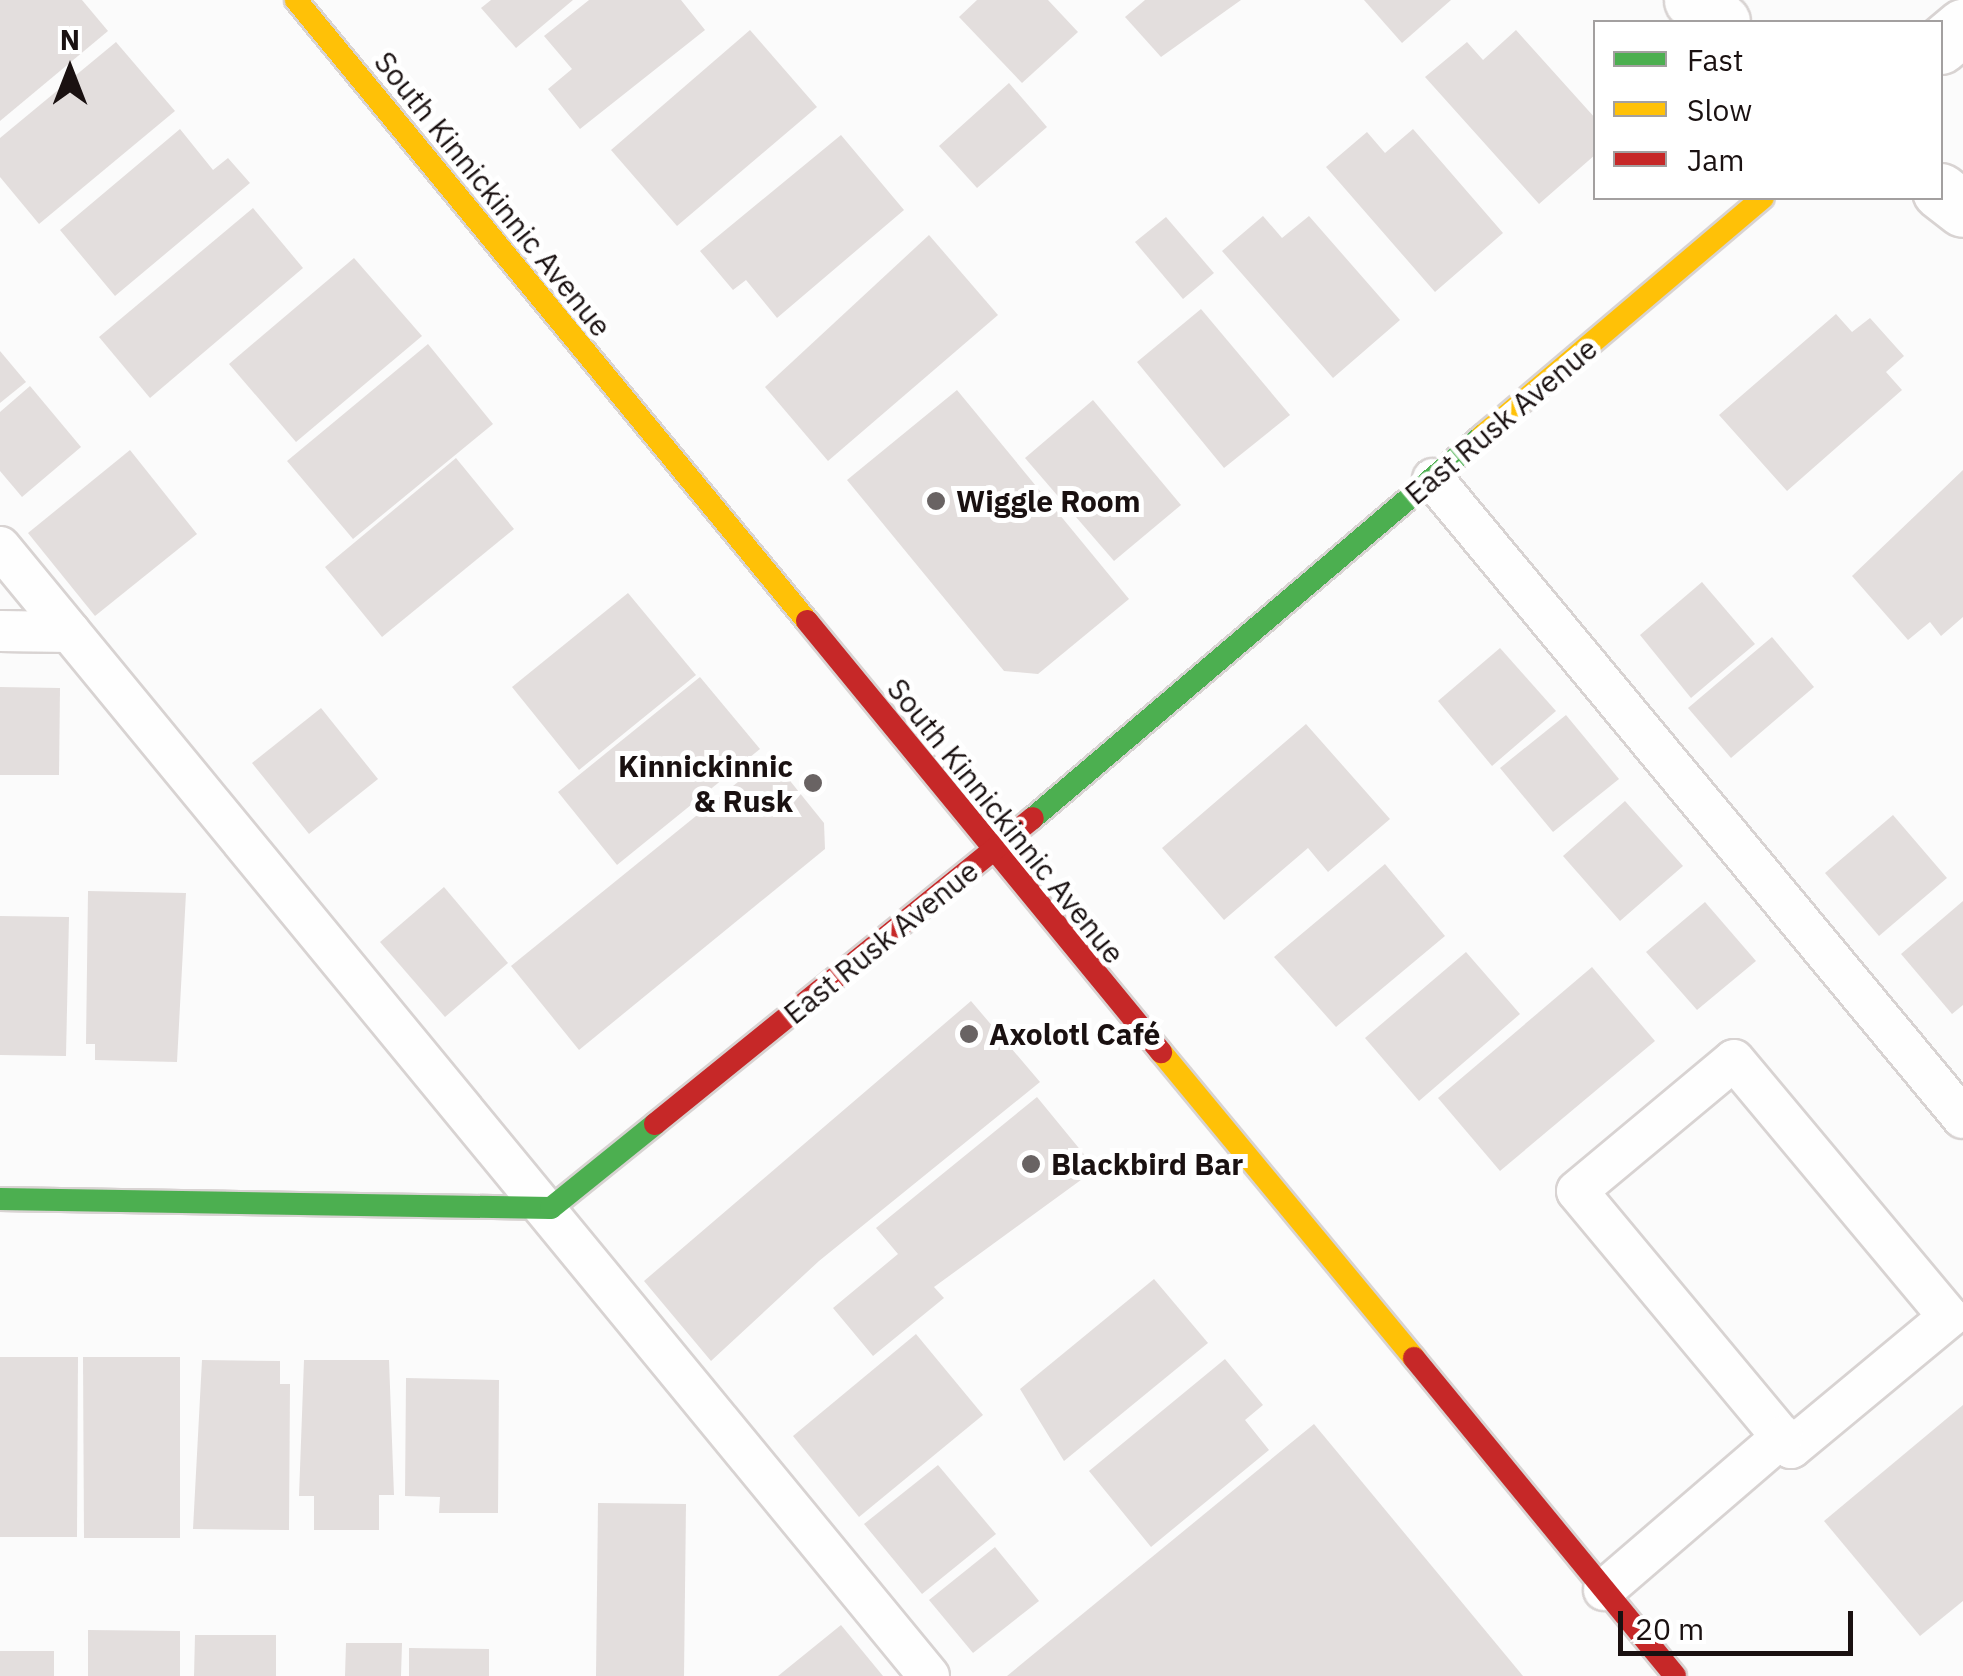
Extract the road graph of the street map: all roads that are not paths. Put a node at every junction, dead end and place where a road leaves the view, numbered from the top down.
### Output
1 (296, 0) edge
2 (1692, 0) edge
3 (1719, 20) edge
4 (1963, 27) edge
5 (1943, 44) edge
6 (1761, 200) edge
7 (1433, 479) junction
8 (0, 547) edge
9 (0, 632) edge
10 (70, 632) junction
11 (993, 852) junction
12 (1963, 1118) edge
13 (0, 1199) edge
14 (550, 1208) junction
15 (1783, 1436) junction
16 (1604, 1590) junction
17 (929, 1676) edge
18 (1674, 1676) edge

1 - 11 main road, South Kinnickinnic Avenue
2 - 3 street
4 - 5 street
6 - 7 main road, East Rusk Avenue
7 - 11 main road, East Rusk Avenue
7 - 12 lane
8 - 10 lane
9 - 10 lane
10 - 14 lane
11 - 14 main road, East Rusk Avenue
11 - 16 main road, South Kinnickinnic Avenue
13 - 14 main road
14 - 17 lane
15 - 15 lane
15 - 16 lane
16 - 18 main road, South Kinnickinnic Avenue

